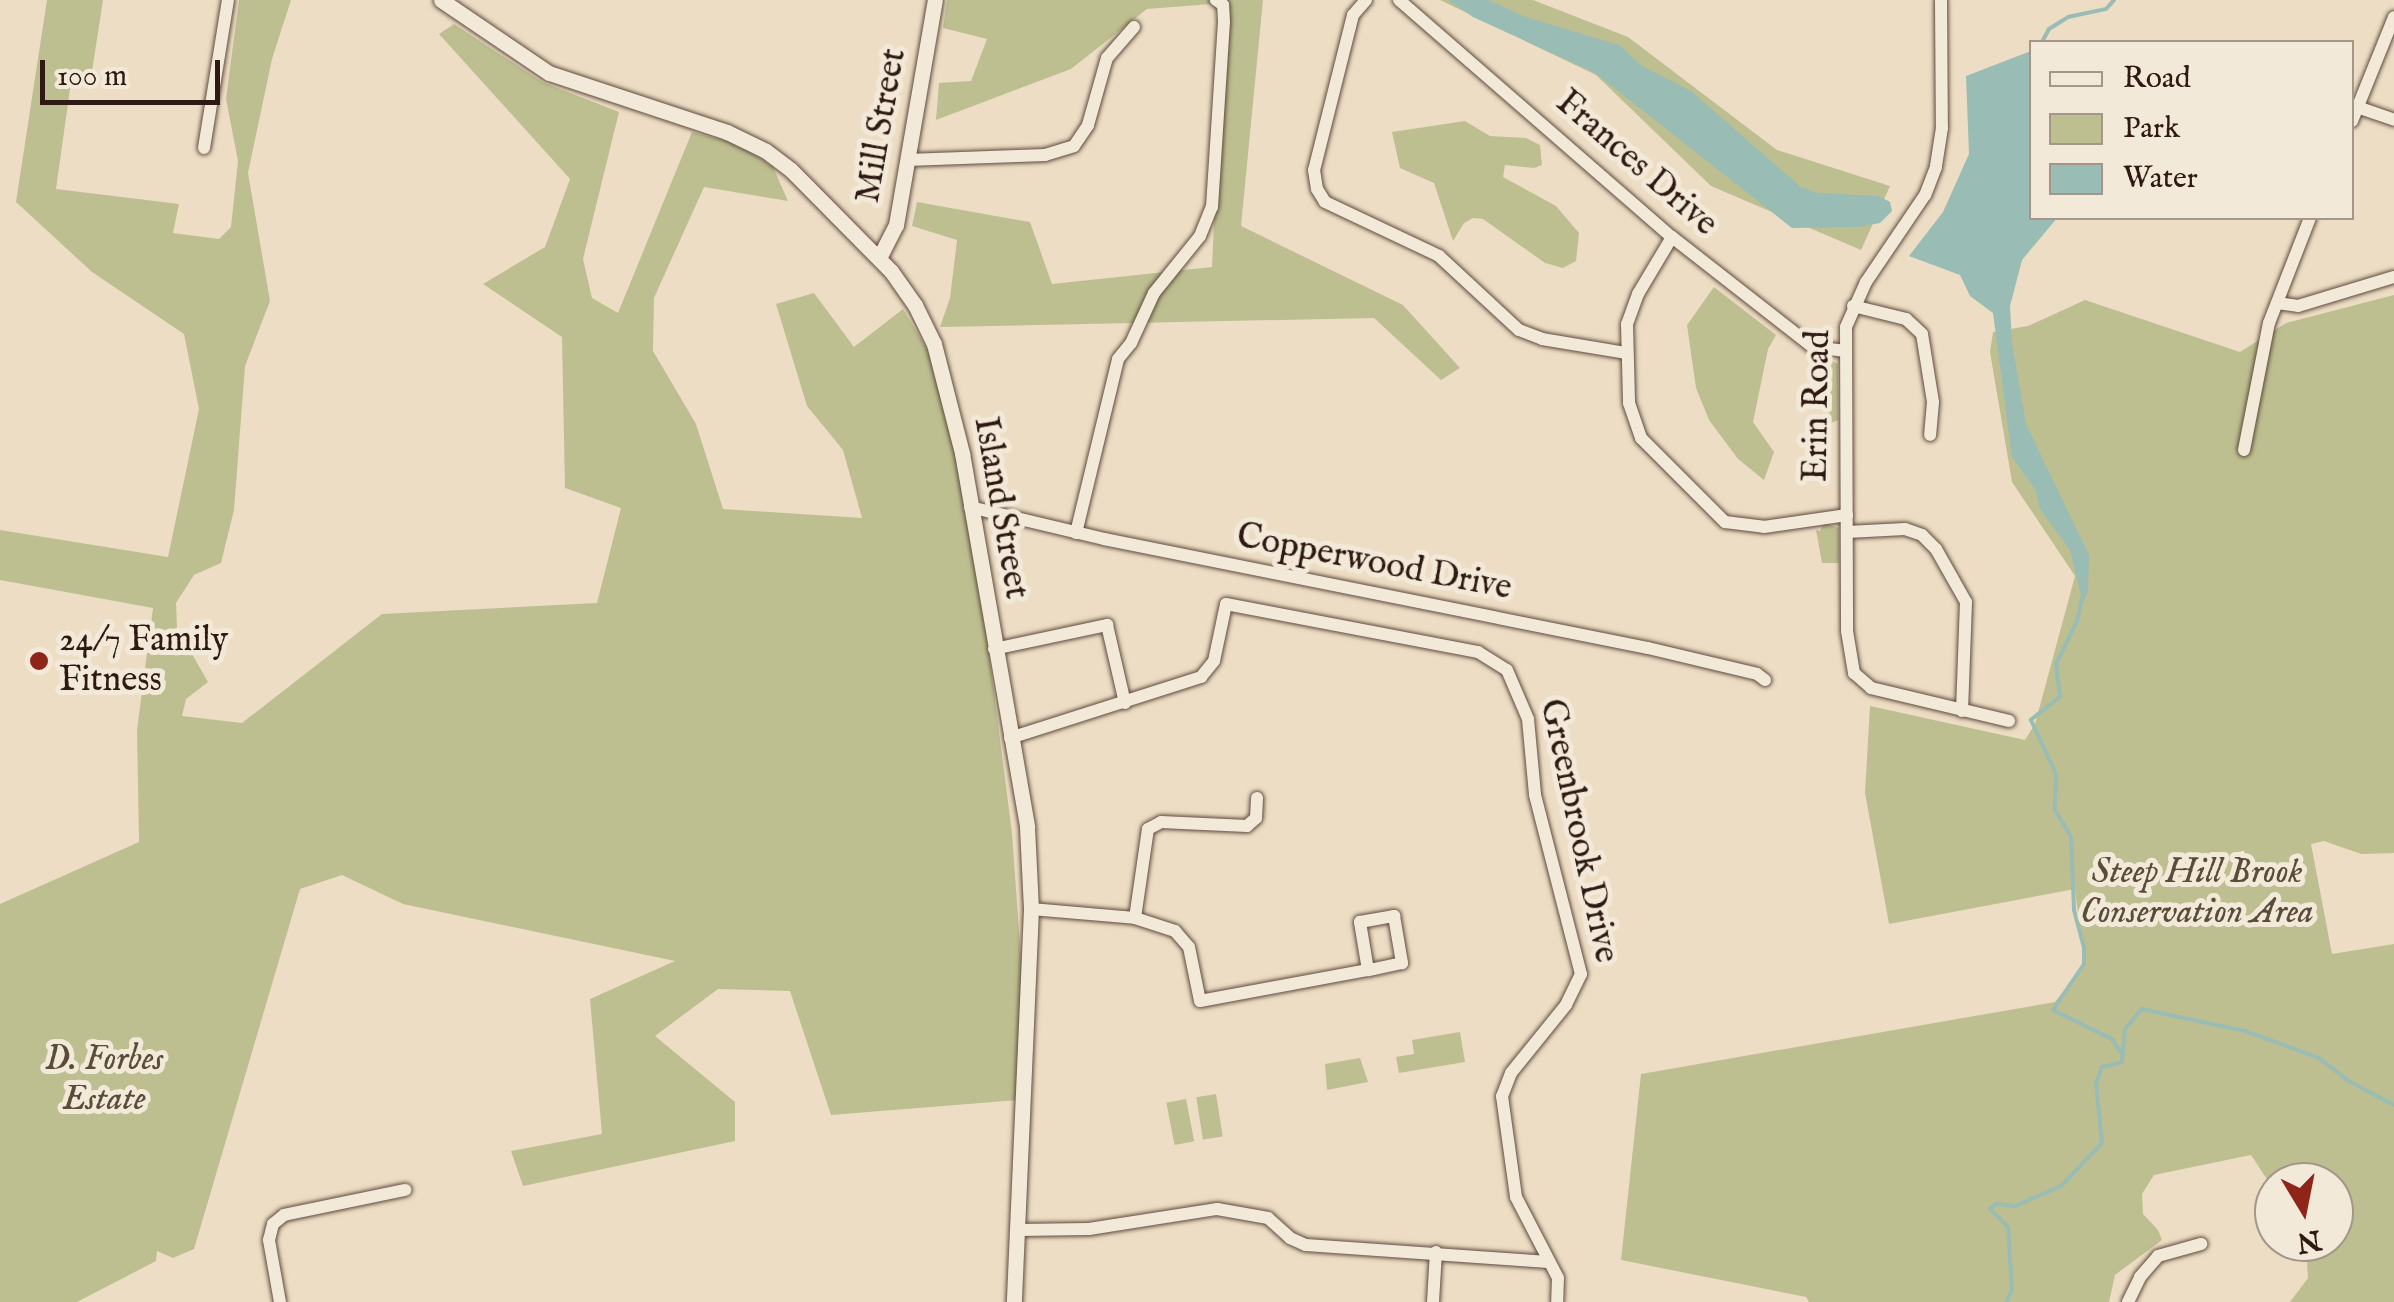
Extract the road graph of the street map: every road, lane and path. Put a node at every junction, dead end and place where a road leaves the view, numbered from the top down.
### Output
1 (228, 0) edge
2 (441, 0) edge
3 (934, 0) edge
4 (1216, 0) edge
5 (1366, 0) edge
6 (1399, 0) edge
7 (1941, 0) edge
8 (2394, 16) edge
9 (1134, 28) dead end
10 (2354, 114) edge
11 (2394, 120) edge
12 (204, 148) dead end
13 (906, 160) junction
14 (2309, 220) edge
15 (1672, 237) junction
16 (878, 258) junction
17 (2394, 276) edge
18 (2277, 303) junction
19 (1853, 306) junction
20 (1844, 351) junction
21 (1627, 353) junction
22 (1930, 436) dead end
23 (2244, 450) dead end
24 (970, 507) junction
25 (1847, 515) junction
26 (1846, 532) junction
27 (1076, 533) junction
28 (994, 650) junction
29 (1765, 680) dead end
30 (1125, 703) junction
31 (1962, 711) junction
32 (2008, 721) dead end
33 (1010, 738) junction
34 (1257, 798) dead end
35 (1031, 909) junction
36 (1135, 918) junction
37 (1368, 970) junction
38 (405, 1190) dead end
39 (1019, 1230) junction
40 (2201, 1244) dead end
41 (1436, 1252) junction
42 (1548, 1262) junction
43 (280, 1302) edge
44 (1014, 1302) edge
45 (1433, 1302) edge
46 (1557, 1302) edge
47 (2128, 1302) edge

1 - 12 street
2 - 16 street, Island Street
3 - 13 street, Mill Street
4 - 27 street
5 - 21 street
6 - 15 street, Frances Drive
7 - 19 street, Erin Road
8 - 10 street
9 - 13 street
10 - 11 street
13 - 16 street, Mill Street
14 - 18 street
15 - 20 street, Frances Drive
15 - 21 street
16 - 24 street, Island Street
17 - 18 street
18 - 23 street
19 - 20 street, Erin Road
19 - 22 street
20 - 25 street, Erin Road
21 - 25 street
24 - 27 street, Copperwood Drive
24 - 28 street, Island Street
25 - 26 street, Erin Road
26 - 31 street, Erin Road
26 - 31 street
27 - 29 street, Copperwood Drive
28 - 30 street
28 - 33 street, Island Street
30 - 33 street, Greenbrook Drive
30 - 42 street, Greenbrook Drive
31 - 32 street, Erin Road
33 - 35 street, Island Street
34 - 36 street
35 - 36 street
35 - 39 street, Island Street
36 - 37 street
37 - 37 street
38 - 43 street
39 - 41 street
39 - 44 street, Island Street
40 - 47 street
41 - 42 street
41 - 45 street
42 - 46 street, Greenbrook Drive

